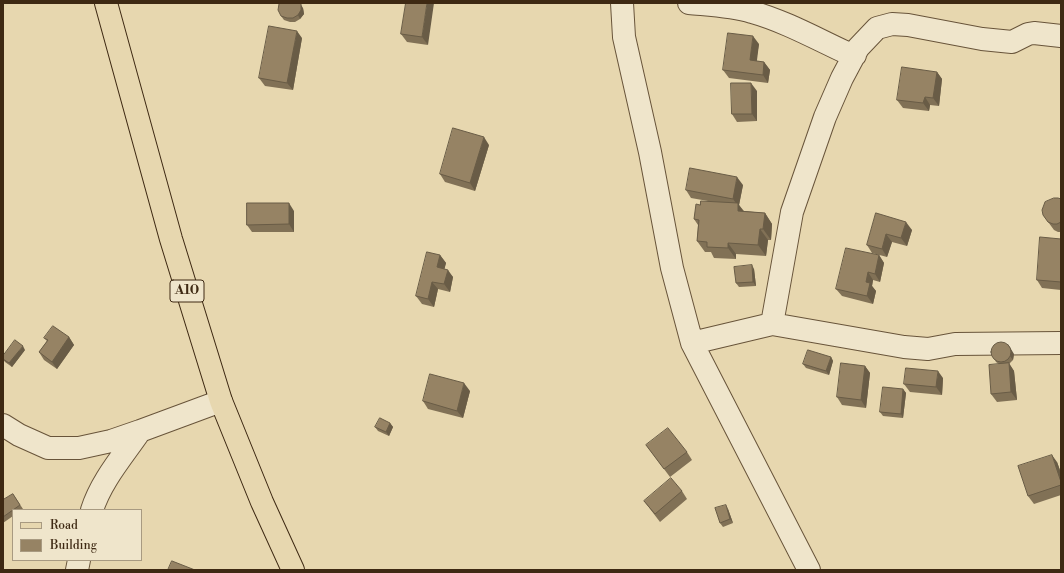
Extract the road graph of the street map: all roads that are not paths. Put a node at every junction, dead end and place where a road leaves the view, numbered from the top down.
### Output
1 (106, 3) edge
2 (622, 3) edge
3 (689, 3) edge
4 (1061, 36) edge
5 (855, 55) junction
6 (772, 324) junction
7 (692, 343) junction
8 (1061, 343) edge
9 (220, 401) junction
10 (3, 425) edge
11 (140, 432) junction
12 (92, 509) edge
13 (294, 570) edge
14 (809, 570) edge

1 - 9 main road, A10
2 - 7 street
3 - 5 street
4 - 5 street
5 - 6 street
6 - 7 street
6 - 8 street
7 - 14 street
9 - 11 street
9 - 13 main road, A10
10 - 11 street
11 - 12 street

